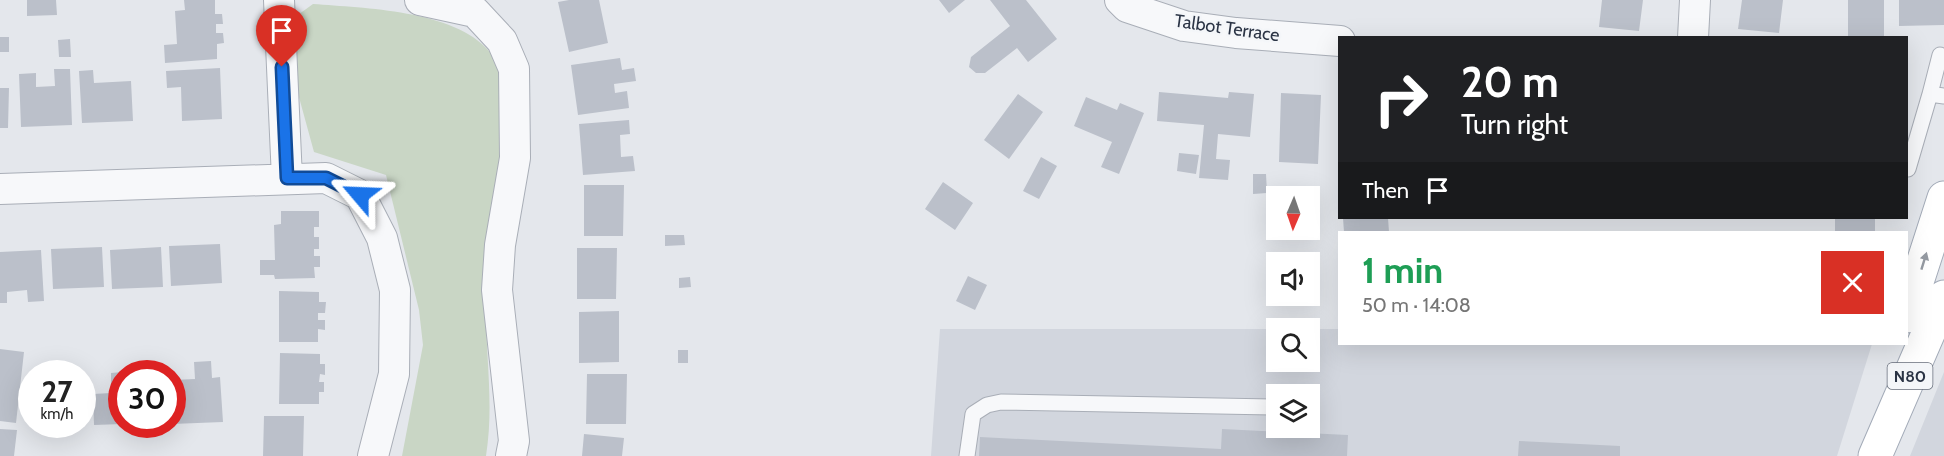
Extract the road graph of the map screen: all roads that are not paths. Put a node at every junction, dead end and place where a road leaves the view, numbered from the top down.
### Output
1 (279, 0) edge
2 (420, 0) edge
3 (1120, 0) edge
4 (1695, 0) edge
5 (1693, 36) edge
6 (1338, 41) edge
7 (1940, 55) dead end
8 (1937, 95) edge
9 (1908, 169) dead end
10 (287, 178) junction
11 (0, 189) edge
12 (1944, 198) edge
13 (1944, 297) edge
14 (1908, 310) edge
15 (1899, 345) edge
16 (1266, 407) edge
17 (373, 456) edge
18 (511, 456) edge
19 (967, 456) edge
20 (1874, 456) edge

1 - 10 street
2 - 18 street
3 - 6 street, Talbot Terrace
4 - 5 street
7 - 8 lane
8 - 9 lane
10 - 11 street
10 - 17 street
14 -> 12 main road
13 - 20 main road, N80
15 - 20 main road, N80
16 - 19 lane

